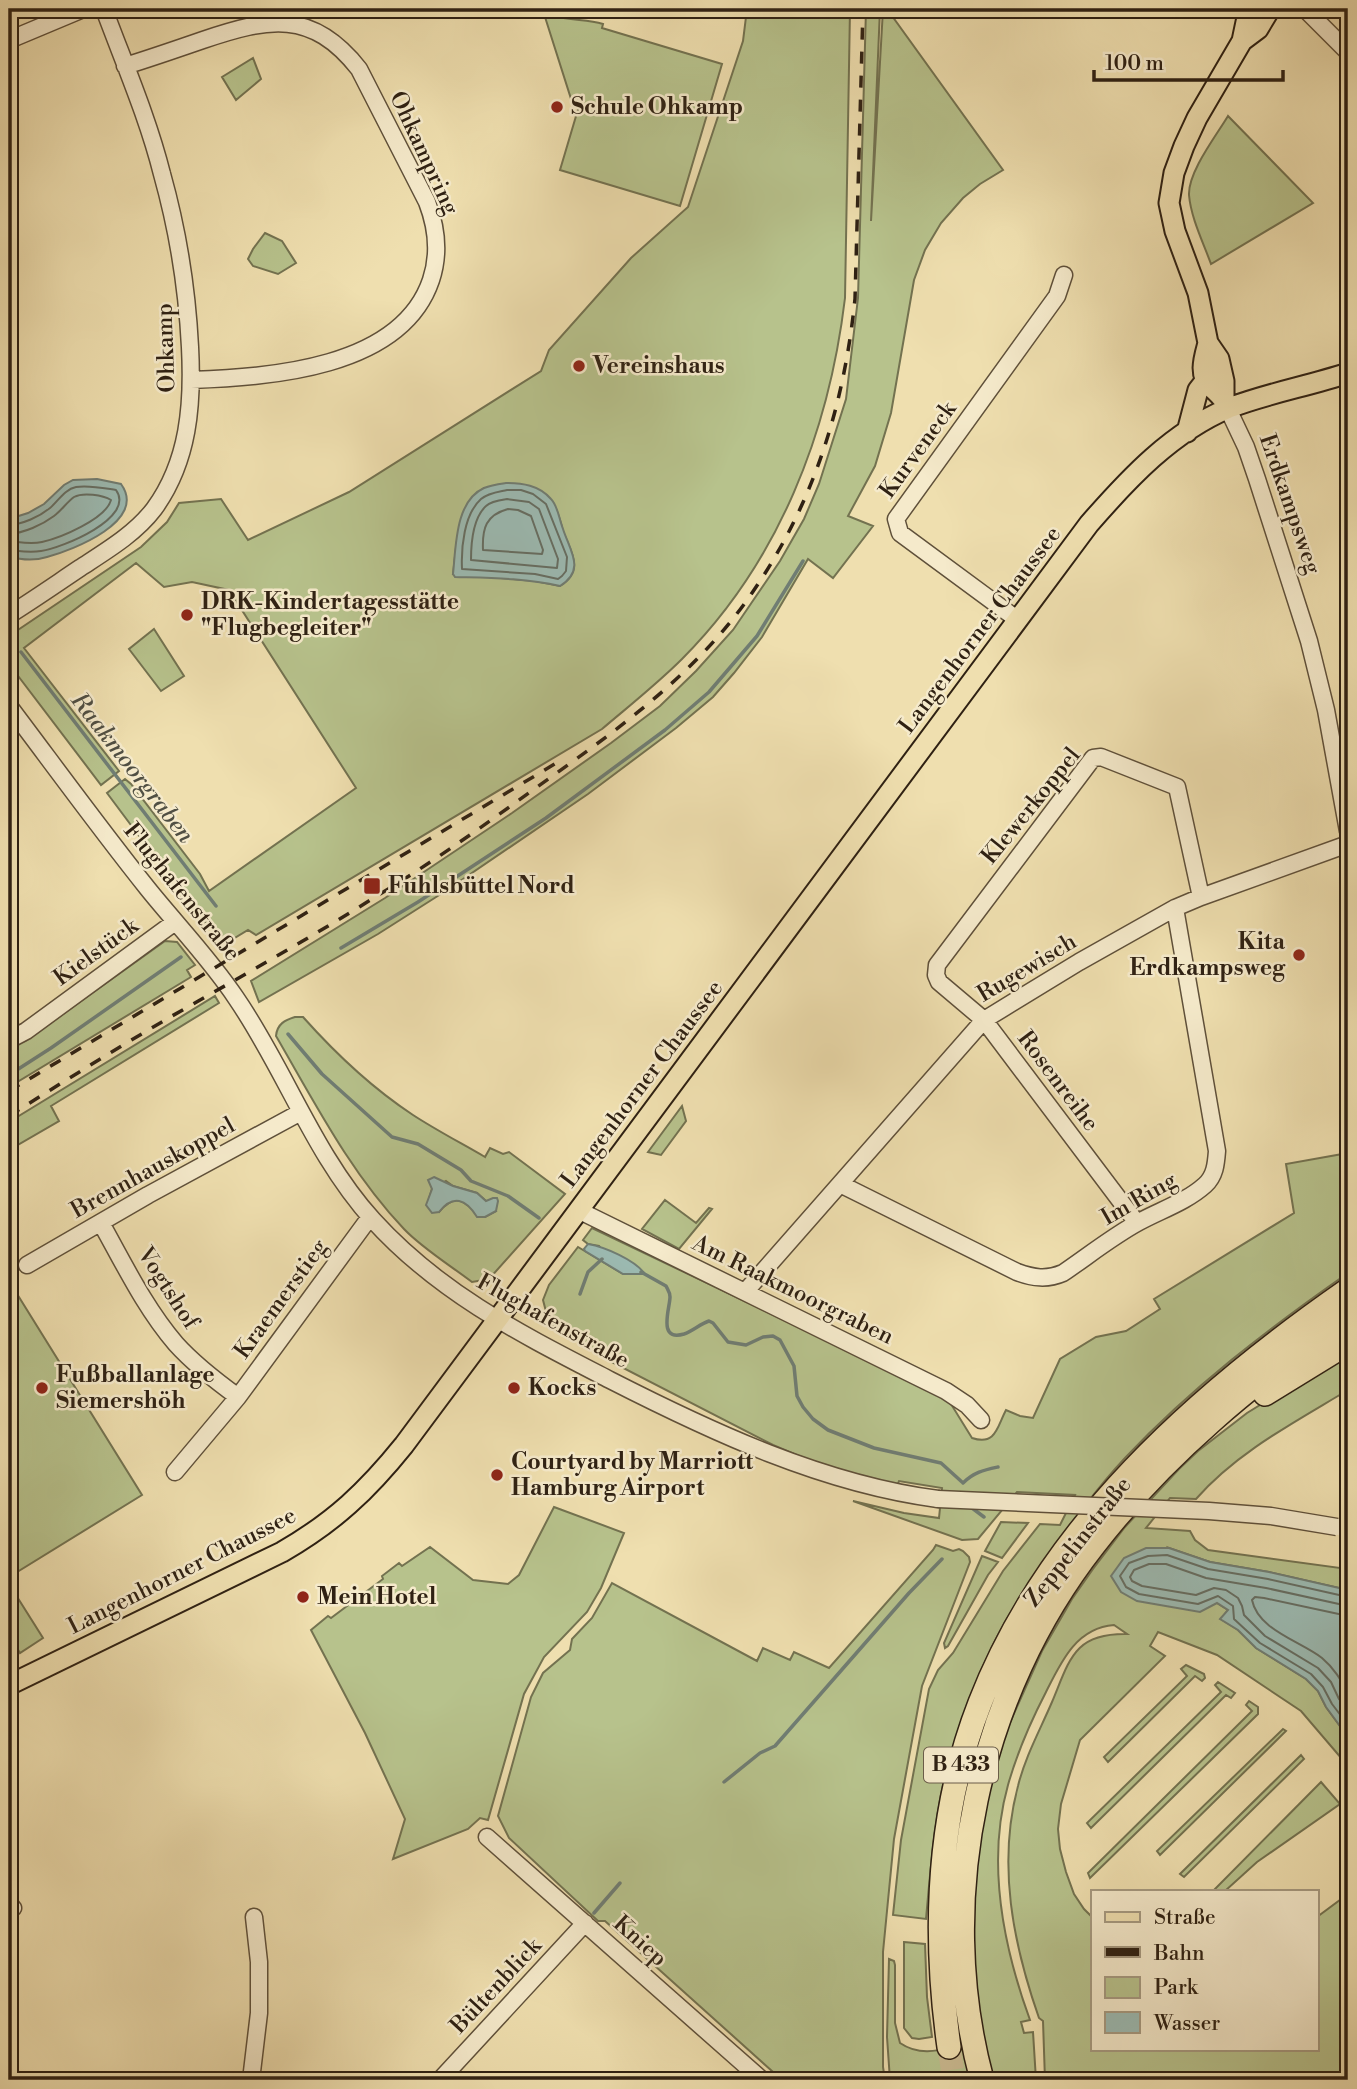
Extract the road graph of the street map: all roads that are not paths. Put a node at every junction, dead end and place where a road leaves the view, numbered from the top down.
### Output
1 (83, 9) edge
2 (104, 9) edge
3 (1253, 9) edge
4 (1270, 9) edge
5 (1305, 9) edge
6 (9, 40) edge
7 (1242, 41) junction
8 (1348, 52) edge
9 (125, 66) junction
10 (1064, 275) dead end
11 (1208, 343) junction
12 (1348, 373) edge
13 (191, 380) junction
14 (1205, 381) junction
15 (1226, 404) junction
16 (1187, 432) junction
17 (9, 615) edge
18 (1018, 620) junction
19 (9, 706) edge
20 (1348, 831) edge
21 (1348, 844) edge
22 (1201, 897) junction
23 (1175, 908) junction
24 (175, 922) junction
25 (936, 975) joint
26 (984, 1020) junction
27 (9, 1040) edge
28 (301, 1112) junction
29 (840, 1184) junction
30 (578, 1210) junction
31 (370, 1217) junction
32 (101, 1223) junction
33 (1137, 1223) junction
34 (27, 1265) dead end
35 (1348, 1290) edge
36 (745, 1292) junction
37 (1348, 1315) edge
38 (496, 1320) junction
39 (1348, 1343) edge
40 (238, 1397) junction
41 (981, 1420) dead end
42 (1185, 1445) junction
43 (175, 1472) dead end
44 (1343, 1528) edge
45 (9, 1685) edge
46 (487, 1837) dead end
47 (254, 1917) dead end
48 (585, 1923) junction
49 (949, 2048) tunnel mouth
50 (251, 2080) edge
51 (440, 2080) edge
52 (762, 2080) edge
53 (982, 2080) edge

1 - 6 street
2 - 9 street, Ohkamp
3 - 7 main road, Erdkampsweg
4 - 7 main road, Erdkampsweg
5 - 8 street
7 - 11 main road, Erdkampsweg
9 - 13 street, Ohkamp
9 - 13 street, Ohkampring
10 - 18 street, Kurveneck
11 - 14 main road, Erdkampsweg
11 - 15 main road, Erdkampsweg
12 - 15 main road, Langenhorner Chaussee
13 - 17 street, Ohkamp
14 - 15 main road, Erdkampsweg
14 - 16 main road, Erdkampsweg
15 - 16 main road, Langenhorner Chaussee
15 - 20 street, Erdkampsweg
16 - 18 main road, Langenhorner Chaussee
18 - 30 main road, Langenhorner Chaussee
19 - 24 street, Flughafenstraße
21 - 22 street, Rugewisch
22 - 23 street, Rugewisch
22 - 25 street, Klewerkoppel
23 - 26 street, Rugewisch
23 - 33 street, Im Ring
24 - 27 street, Kielstück
24 - 28 street, Flughafenstraße
25 - 26 street, Rosenreihe
26 - 29 street, Rugewisch
26 - 33 street, Rosenreihe
28 - 31 street, Flughafenstraße
28 - 32 street, Brennhauskoppel
29 - 33 street, Im Ring
29 - 36 street, Rugewisch
30 - 36 street, Am Raakmoorgraben
30 - 38 main road, Langenhorner Chaussee
31 - 38 street, Flughafenstraße
31 - 40 street, Kraemerstieg
32 - 34 street, Brennhauskoppel
32 - 40 street, Vogtshof
35 - 49 highway, Zeppelinstraße / B 433
36 - 41 street, Am Raakmoorgraben
37 - 42 highway, Zeppelinstraße / B 433
38 - 44 street, Flughafenstraße, bridge
38 - 45 main road, Langenhorner Chaussee
39 - 42 highway
40 - 43 street, Kraemerstieg
42 - 53 highway, Zeppelinstraße / B 433
46 - 48 street, Kniep
47 - 50 street
48 - 51 street, Bültenblick
48 - 52 street, Kniep

